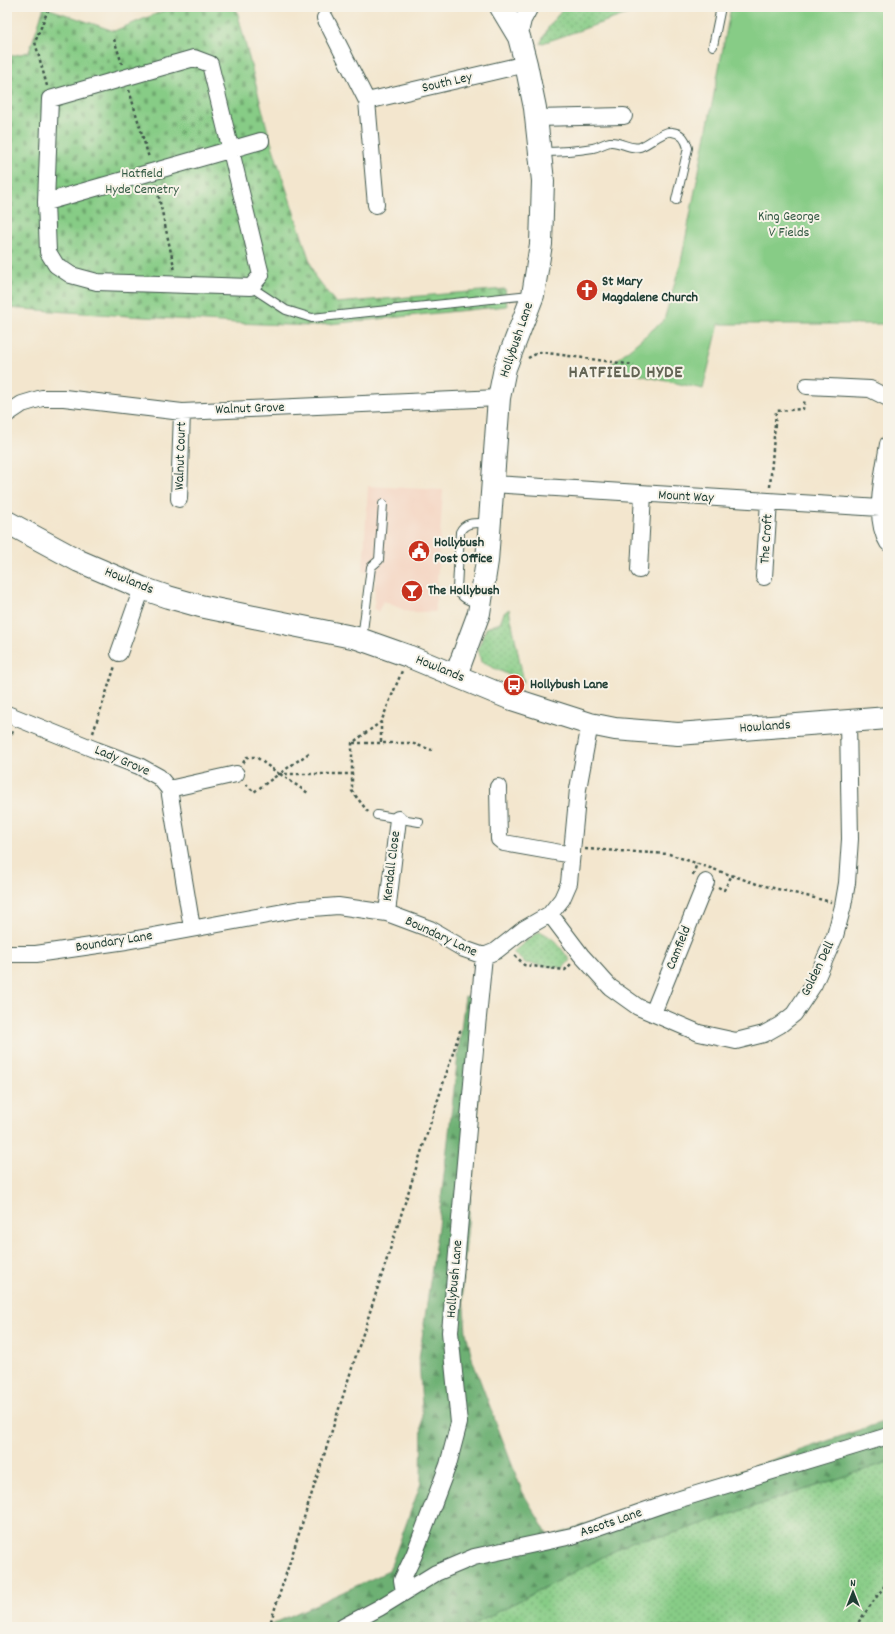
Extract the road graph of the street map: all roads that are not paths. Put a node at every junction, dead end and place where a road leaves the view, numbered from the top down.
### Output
1 (501, 7) edge
2 (530, 7) edge
3 (721, 7) edge
4 (325, 18) dead end
5 (519, 37) junction
6 (713, 46) dead end
7 (526, 64) junction
8 (368, 101) junction
9 (624, 116) dead end
10 (536, 118) junction
11 (261, 141) dead end
12 (231, 149) junction
13 (540, 152) junction
14 (676, 200) dead end
15 (46, 202) junction
16 (376, 205) dead end
17 (251, 287) junction
18 (533, 295) junction
19 (807, 386) road end
20 (498, 398) junction
21 (888, 398) edge
22 (182, 412) junction
23 (7, 414) edge
24 (888, 444) edge
25 (493, 484) junction
26 (643, 494) junction
27 (179, 499) dead end
28 (769, 502) junction
29 (383, 504) dead end
30 (880, 508) junction
31 (7, 522) edge
32 (490, 523) junction
33 (888, 543) edge
34 (639, 570) dead end
35 (764, 577) dead end
36 (142, 588) junction
37 (481, 604) junction
38 (362, 640) junction
39 (119, 653) road end
40 (456, 675) junction
41 (7, 714) edge
42 (888, 718) edge
43 (848, 721) junction
44 (590, 724) junction
45 (236, 774) road end
46 (498, 788) dead end
47 (169, 789) junction
48 (377, 815) road end
49 (398, 819) junction
50 (419, 822) dead end
51 (572, 855) junction
52 (706, 882) dead end
53 (387, 913) junction
54 (550, 914) junction
55 (192, 928) junction
56 (7, 954) edge
57 (484, 956) junction
58 (652, 1013) junction
59 (888, 1436) edge
60 (404, 1592) junction
61 (343, 1627) edge

1 - 5 street, Hollybush Lane
2 - 5 street
3 - 6 lane
4 - 8 street
5 - 7 street, Hollybush Lane
7 - 8 street, South Ley
7 - 10 street, Hollybush Lane
8 - 16 street
9 - 10 street
10 - 13 street, Hollybush Lane
11 - 12 street
12 - 15 street
12 - 15 street
12 - 17 street
13 - 14 lane
13 - 18 street, Hollybush Lane
15 - 17 street
17 - 18 lane
18 - 20 street, Hollybush Lane
19 - 21 street
20 - 22 street, Walnut Grove
20 - 25 street, Hollybush Lane
22 - 23 street, Walnut Grove
22 - 27 street, Walnut Court
24 - 30 street
25 - 26 street, Mount Way
25 - 32 street, Hollybush Lane
26 - 28 street, Mount Way
26 - 34 street
28 - 30 street, Mount Way
28 - 35 street, The Croft
29 - 38 lane
30 - 33 street
31 - 36 street, Howlands
32 - 37 street, Hollybush Lane
32 - 37 lane
36 - 38 street, Howlands
36 - 39 street
37 - 40 street, Hollybush Lane
38 - 40 street, Howlands
40 - 44 street, Howlands
41 - 47 street, Lady Grove
42 - 43 street, Howlands
43 - 44 street, Howlands
43 - 58 street, Golden Dell
44 - 51 street, Boundary Lane
45 - 47 street
46 - 51 street
47 - 55 street
48 - 49 lane
49 - 50 lane
49 - 53 street, Kendall Close
51 - 54 street, Boundary Lane
52 - 58 street, Camfield
53 - 55 street, Boundary Lane
53 - 57 street, Boundary Lane
54 - 57 street, Boundary Lane
54 - 58 street, Golden Dell
55 - 56 street, Boundary Lane
57 - 60 street, Hollybush Lane
59 - 60 street, Ascots Lane
60 - 61 street, Ascots Lane

